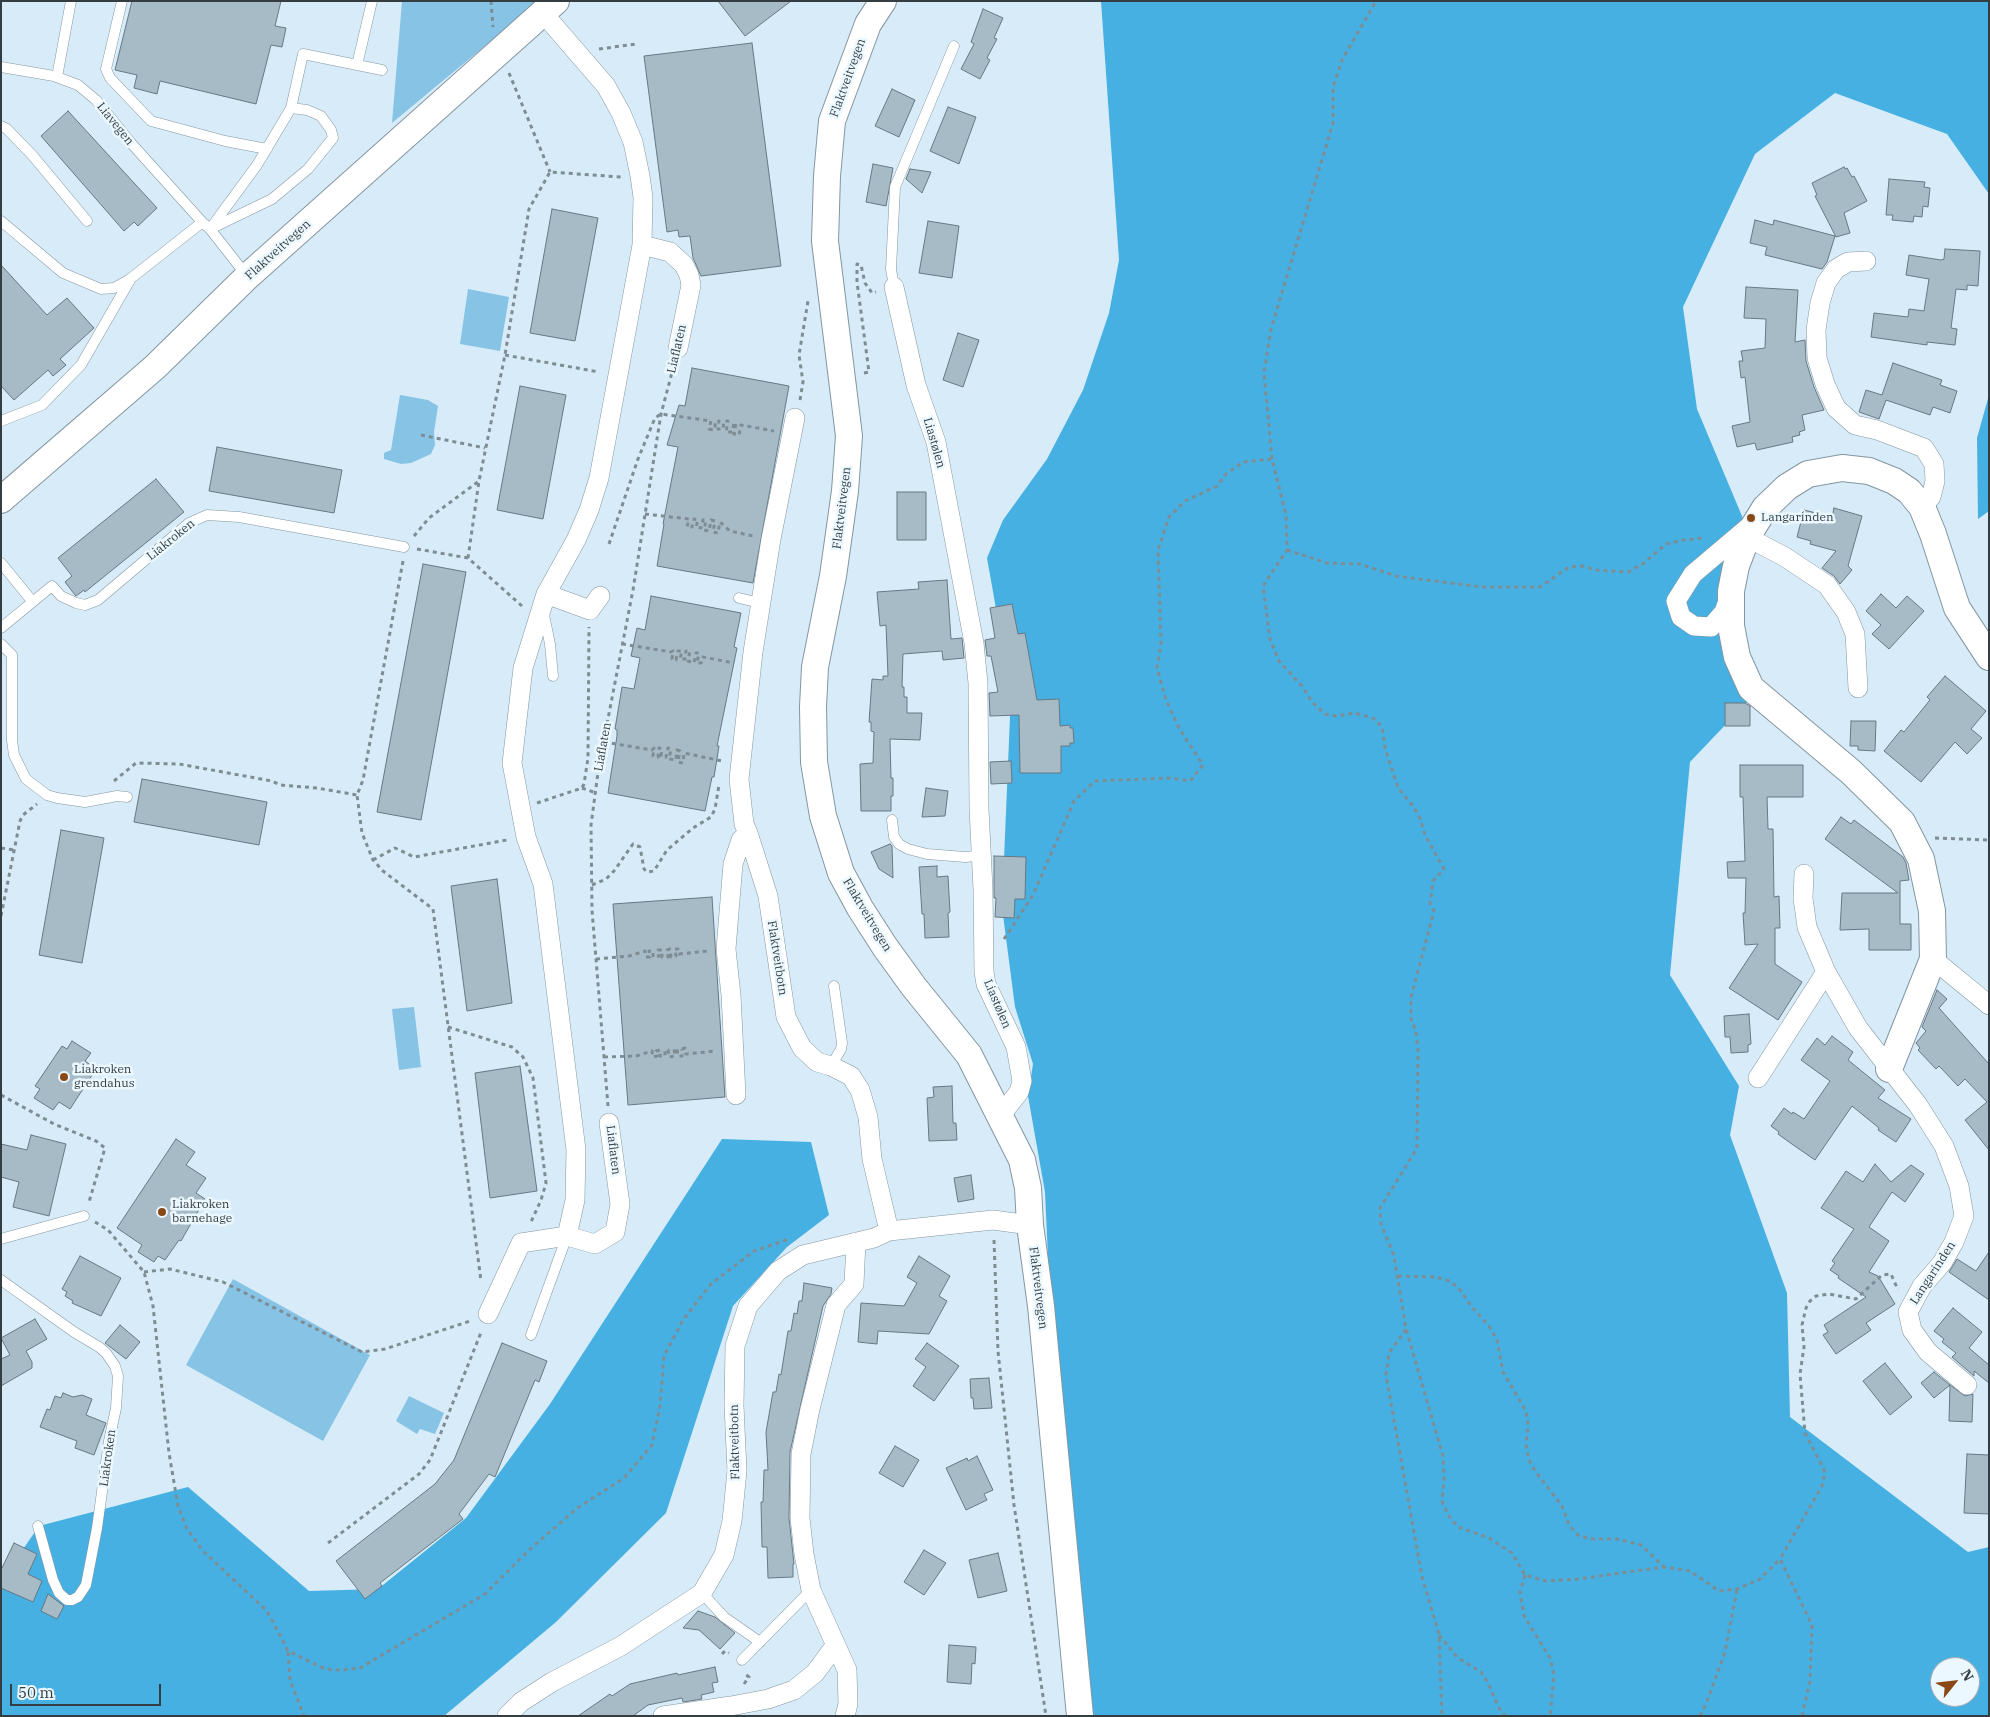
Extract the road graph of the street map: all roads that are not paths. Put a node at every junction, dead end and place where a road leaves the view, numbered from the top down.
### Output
1 (71, 1) edge
2 (122, 1) edge
3 (372, 1) edge
4 (883, 1) edge
5 (550, 7) edge
6 (954, 46) dead end
7 (357, 65) junction
8 (1, 67) edge
9 (382, 70) dead end
10 (57, 76) junction
11 (291, 108) junction
12 (1, 126) edge
13 (267, 149) junction
14 (1, 221) edge
15 (87, 221) dead end
16 (206, 226) junction
17 (642, 245) junction
18 (1866, 261) dead end
19 (248, 276) junction
20 (130, 279) junction
21 (894, 288) joint
22 (678, 348) road end
23 (795, 418) road end
24 (1, 421) edge
25 (1, 500) edge
26 (1922, 507) junction
27 (1753, 528) junction
28 (404, 547) road end
29 (1, 563) edge
30 (1731, 591) junction
31 (739, 598) dead end
32 (32, 601) junction
33 (595, 603) road end
34 (760, 603) junction
35 (542, 608) junction
36 (1, 628) edge
37 (1, 644) edge
38 (1989, 657) edge
39 (553, 676) dead end
40 (1858, 688) dead end
41 (127, 797) dead end
42 (892, 820) dead end
43 (748, 833) junction
44 (982, 853) junction
45 (1804, 874) dead end
46 (1933, 959) junction
47 (1826, 972) junction
48 (834, 986) dead end
49 (1989, 1005) edge
50 (831, 1066) junction
51 (1889, 1069) junction
52 (1758, 1078) dead end
53 (736, 1095) dead end
54 (1000, 1116) junction
55 (609, 1123) road end
56 (84, 1216) road end
57 (1030, 1225) junction
58 (889, 1231) junction
59 (567, 1236) junction
60 (1, 1239) edge
61 (856, 1242) junction
62 (1, 1280) edge
63 (488, 1314) road end
64 (531, 1335) dead end
65 (1967, 1385) dead end
66 (38, 1526) dead end
67 (811, 1590) junction
68 (702, 1593) junction
69 (760, 1642) junction
70 (835, 1646) junction
71 (742, 1660) dead end
72 (507, 1716) edge
73 (663, 1716) edge
74 (845, 1716) edge
75 (1080, 1716) edge

1 - 10 lane
2 - 13 lane
3 - 7 lane
4 - 54 main road, Flaktveitvegen
5 - 17 street
5 - 19 main road, Flaktveitvegen
6 - 21 lane, Liastølen
7 - 9 lane
7 - 11 lane
8 - 10 lane, Liavegen
10 - 16 lane, Liavegen
11 - 13 lane
11 - 16 lane
12 - 15 lane
13 - 16 lane
14 - 20 lane
16 - 19 lane, Liavegen
16 - 20 lane
17 - 22 street, Liaflaten
17 - 35 street
18 - 26 street
19 - 25 main road, Flaktveitvegen
20 - 24 lane
21 - 44 street, Liastølen
23 - 34 street
26 - 27 main road
26 - 38 main road
27 - 30 main road
27 - 30 street
27 - 40 street
28 - 32 lane, Liakroken
29 - 32 lane
30 - 46 main road
31 - 34 lane
32 - 36 lane, Liakroken
33 - 35 street
34 - 43 street
35 - 39 lane
35 - 59 street
37 - 41 lane
42 - 44 lane
43 - 50 street, Flaktveitbotn
43 - 53 street
44 - 54 street, Liastølen
45 - 47 street, Langarinden
46 - 49 street
46 - 51 main road
47 - 51 street, Langarinden
47 - 52 street
48 - 50 lane
50 - 58 street, Flaktveitbotn
51 - 65 street, Langarinden
54 - 57 main road, Flaktveitvegen
55 - 59 street, Liaflaten
56 - 60 lane
57 - 58 street, Flaktveitbotn
57 - 75 main road, Flaktveitvegen
58 - 61 street, Flaktveitbotn
59 - 63 street, Liaflaten
59 - 64 lane
61 - 67 street
61 - 68 street, Flaktveitbotn
62 - 66 lane, Liakroken
67 - 69 lane
67 - 70 street
68 - 69 lane
68 - 72 street, Flaktveitbotn
69 - 71 lane
70 - 73 street
70 - 74 street

